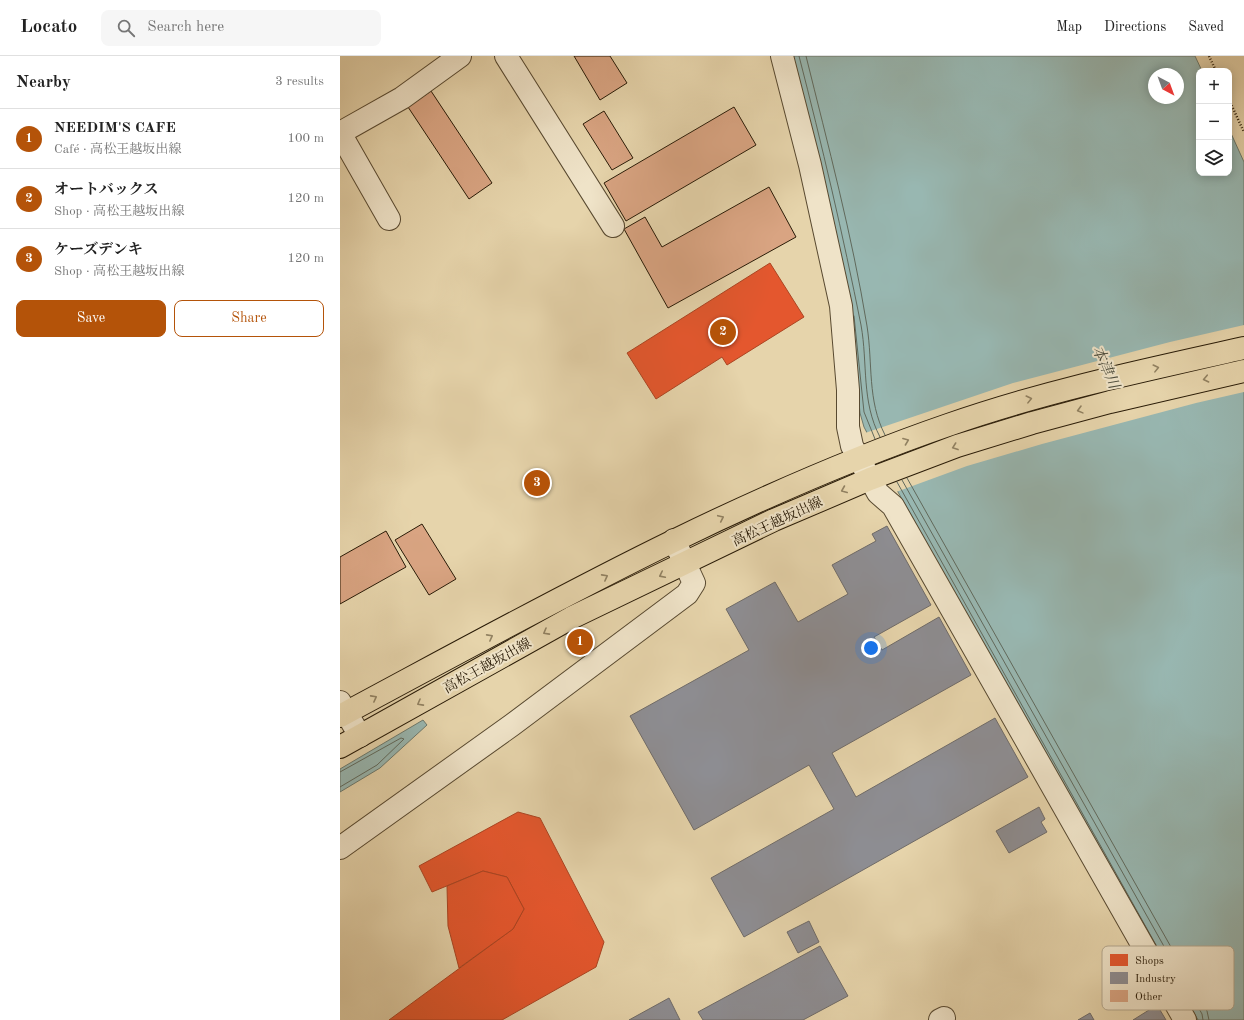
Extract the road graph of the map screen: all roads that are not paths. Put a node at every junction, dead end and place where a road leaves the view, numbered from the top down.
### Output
1 (460, 56) edge
2 (506, 56) edge
3 (782, 56) edge
4 (340, 133) edge
5 (389, 219) dead end
6 (613, 226) dead end
7 (1244, 348) edge
8 (1244, 371) edge
9 (864, 456) junction
10 (875, 477) junction
11 (674, 540) junction
12 (686, 563) junction
13 (342, 710) edge
14 (360, 736) junction
15 (340, 747) edge
16 (340, 848) edge
17 (1143, 946) edge
18 (1179, 1010) edge
19 (1185, 1020) edge

1 - 4 street
2 - 6 street
3 - 9 street
4 - 5 street
9 -> 7 main road, 高松王越坂出線
8 -> 10 main road, 高松王越坂出線
9 - 10 street
11 -> 9 main road, 高松王越坂出線
10 -> 12 main road, 高松王越坂出線
10 - 17 street
11 - 12 street
13 -> 11 main road, 高松王越坂出線
12 -> 14 main road, 高松王越坂出線
12 - 16 street
13 - 14 street
14 - 15 main road, 高松王越坂出線
18 - 19 street

